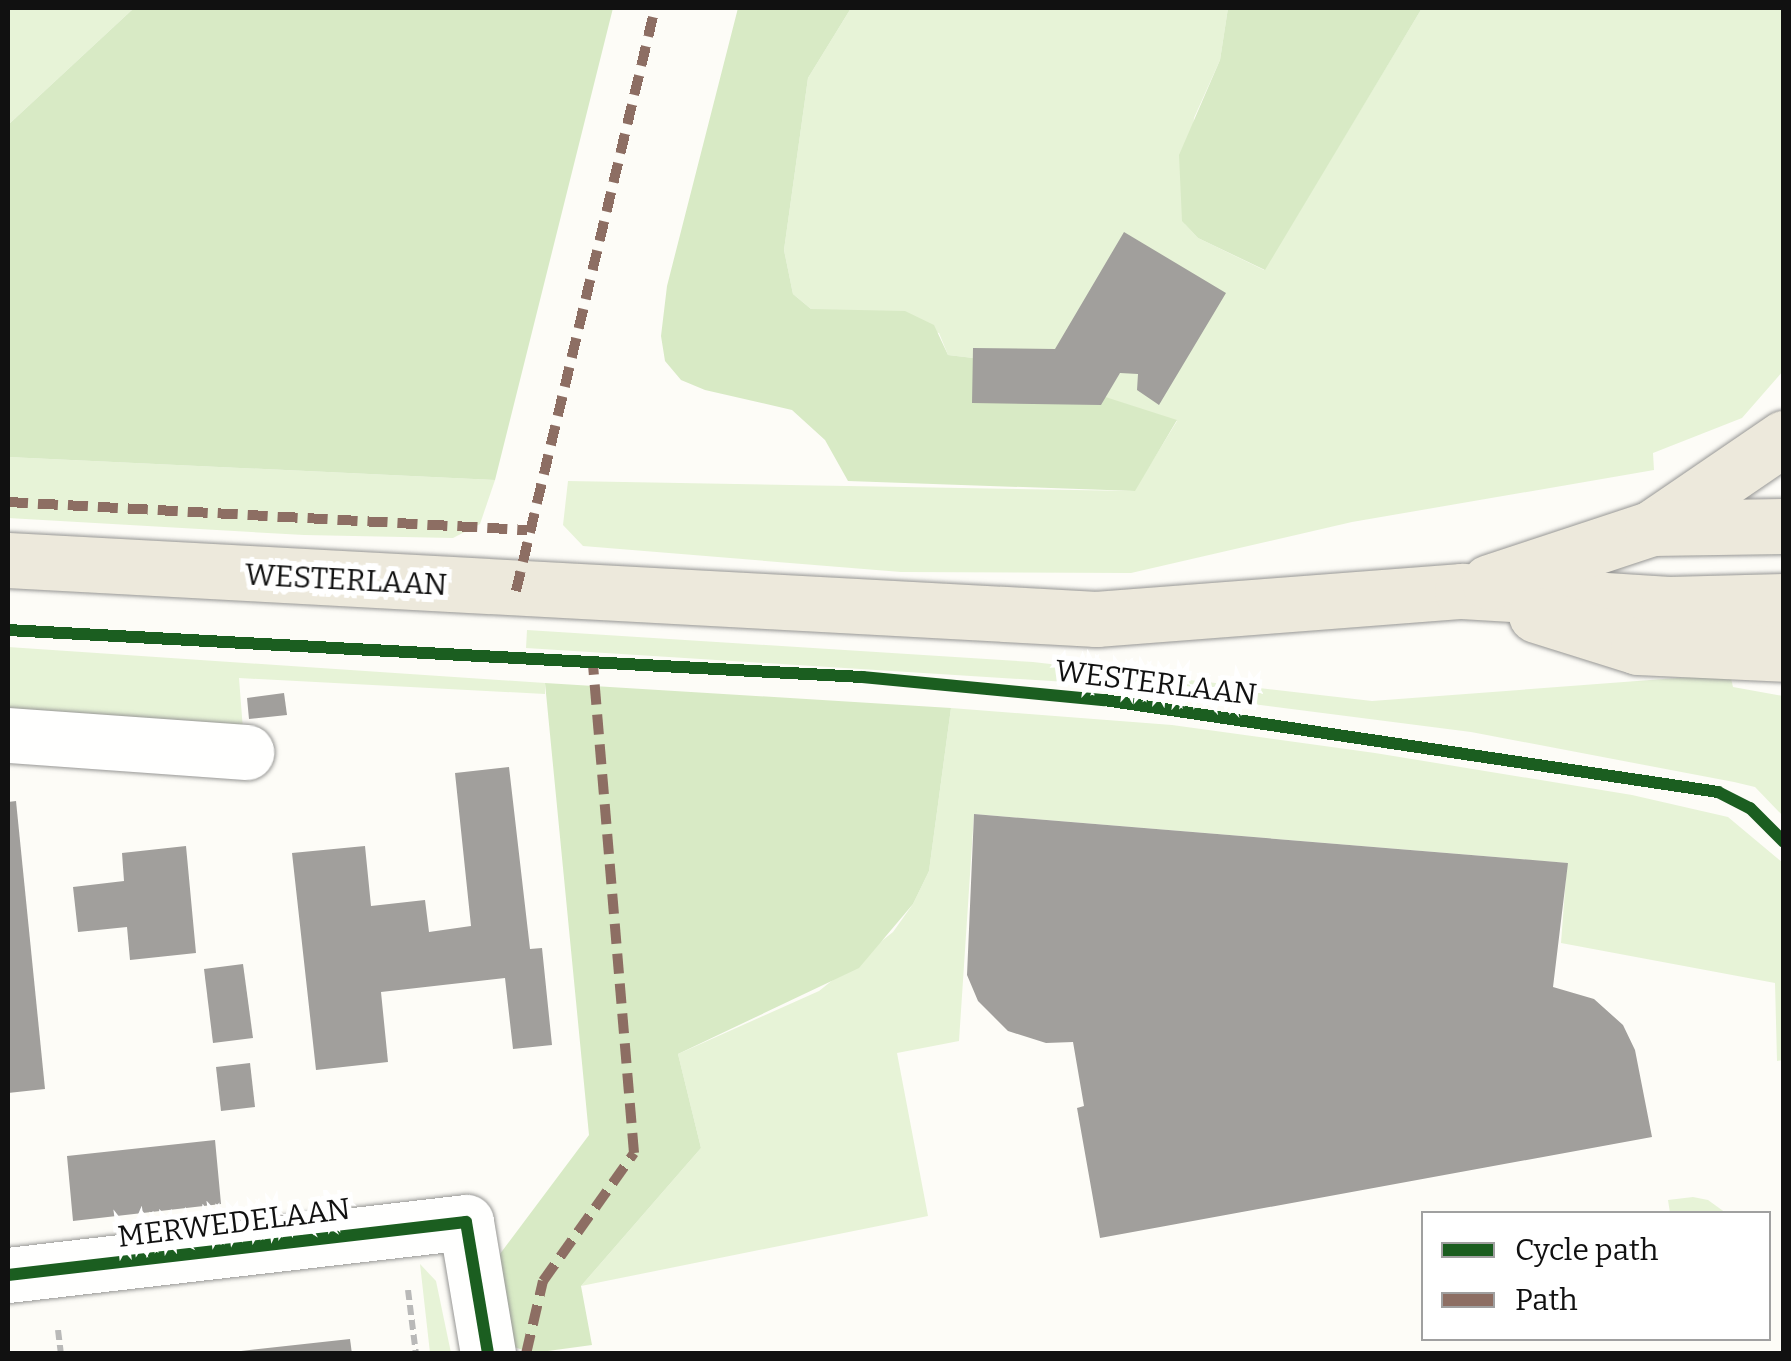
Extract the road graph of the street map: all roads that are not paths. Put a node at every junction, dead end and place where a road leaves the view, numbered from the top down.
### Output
1 (1784, 438) edge
2 (1784, 526) edge
3 (1652, 528) junction
4 (8, 560) edge
5 (1462, 591) junction
6 (1784, 601) edge
7 (1784, 654) edge
8 (8, 734) edge
9 (246, 752) dead end
10 (8, 1275) edge
11 (488, 1354) edge

1 - 3 main road
2 - 3 main road, WESTERLAAN
3 - 5 main road, WESTERLAAN
4 - 5 main road, WESTERLAAN
5 - 6 main road, WESTERLAAN
5 - 7 main road, WESTERLAAN
8 - 9 street
10 - 11 street, MERWEDELAAN

